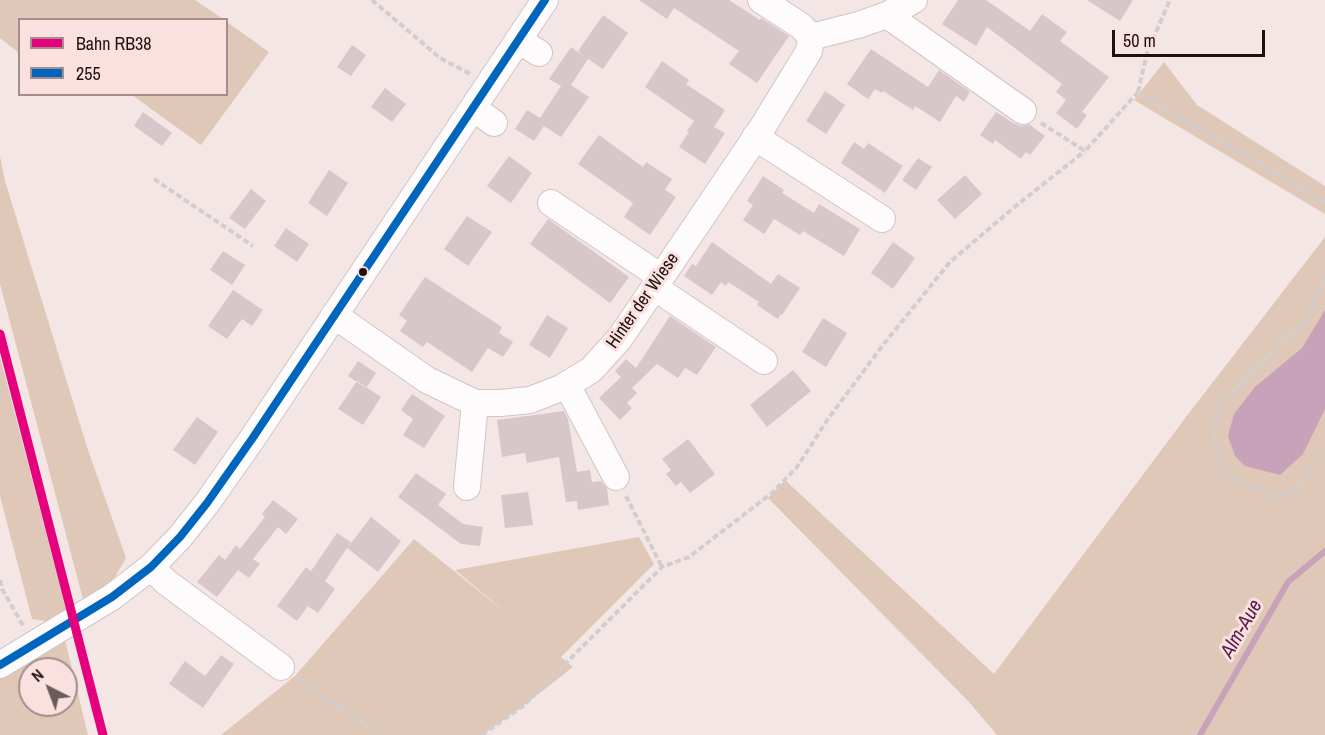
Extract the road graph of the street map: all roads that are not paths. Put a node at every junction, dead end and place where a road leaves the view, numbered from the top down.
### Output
1 (545, 0) edge
2 (761, 0) edge
3 (914, 0) edge
4 (887, 15) junction
5 (811, 37) junction
6 (472, 108) junction
7 (1023, 111) road end
8 (494, 123) dead end
9 (756, 137) junction
10 (551, 203) dead end
11 (882, 219) dead end
12 (658, 282) junction
13 (334, 315) junction
14 (764, 362) dead end
15 (567, 385) junction
16 (475, 403) junction
17 (616, 477) road end
18 (467, 487) dead end
19 (151, 567) junction
20 (0, 665) edge
21 (281, 667) road end

1 - 6 street
2 - 5 street
3 - 4 street
4 - 5 street
4 - 7 street
5 - 9 street, Hinter der Wiese
6 - 8 street
6 - 13 street
9 - 11 street
9 - 12 street, Hinter der Wiese
10 - 12 street
12 - 14 street
12 - 15 street, Hinter der Wiese
13 - 16 street, Hinter der Wiese
13 - 19 street
15 - 16 street, Hinter der Wiese
15 - 17 street
16 - 18 street
19 - 20 street
19 - 21 street

